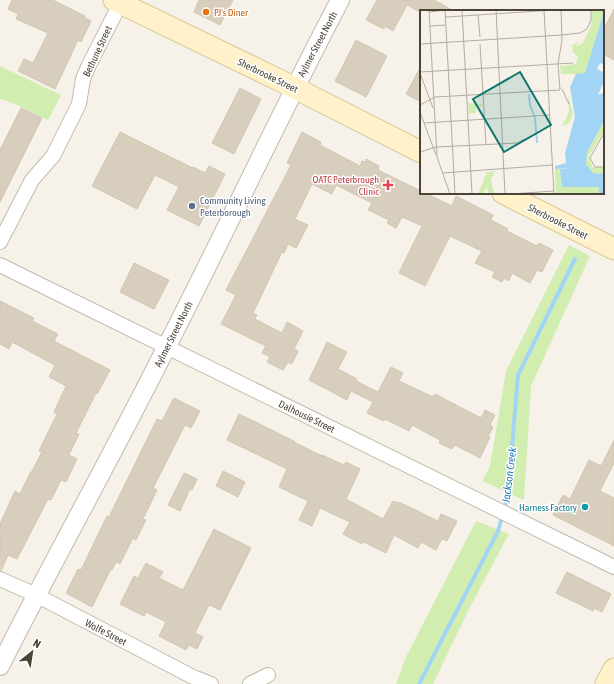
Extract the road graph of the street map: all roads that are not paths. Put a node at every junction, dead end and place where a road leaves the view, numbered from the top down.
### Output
1 (340, 0) edge
2 (119, 1) edge
3 (294, 88) junction
4 (420, 151) edge
5 (505, 194) edge
6 (0, 242) edge
7 (614, 249) edge
8 (0, 265) edge
9 (167, 347) junction
10 (614, 567) edge
11 (0, 579) edge
12 (36, 595) junction
13 (0, 666) edge
14 (614, 669) edge
15 (268, 675) dead end
16 (212, 684) edge
17 (250, 684) edge
18 (606, 684) edge

1 - 3 street, Aylmer Street North
2 - 3 main road, Sherbrooke Street
2 - 6 street, Bethune Street
3 - 4 main road, Sherbrooke Street
3 - 9 street, Aylmer Street North
5 - 7 main road, Sherbrooke Street
8 - 9 street, Dalhousie Street
9 - 10 street, Dalhousie Street
9 - 12 street, Aylmer Street North
11 - 12 street, Wolfe Street
12 - 13 street, Aylmer Street North
12 - 16 street, Wolfe Street
14 - 18 main road
15 - 17 street

